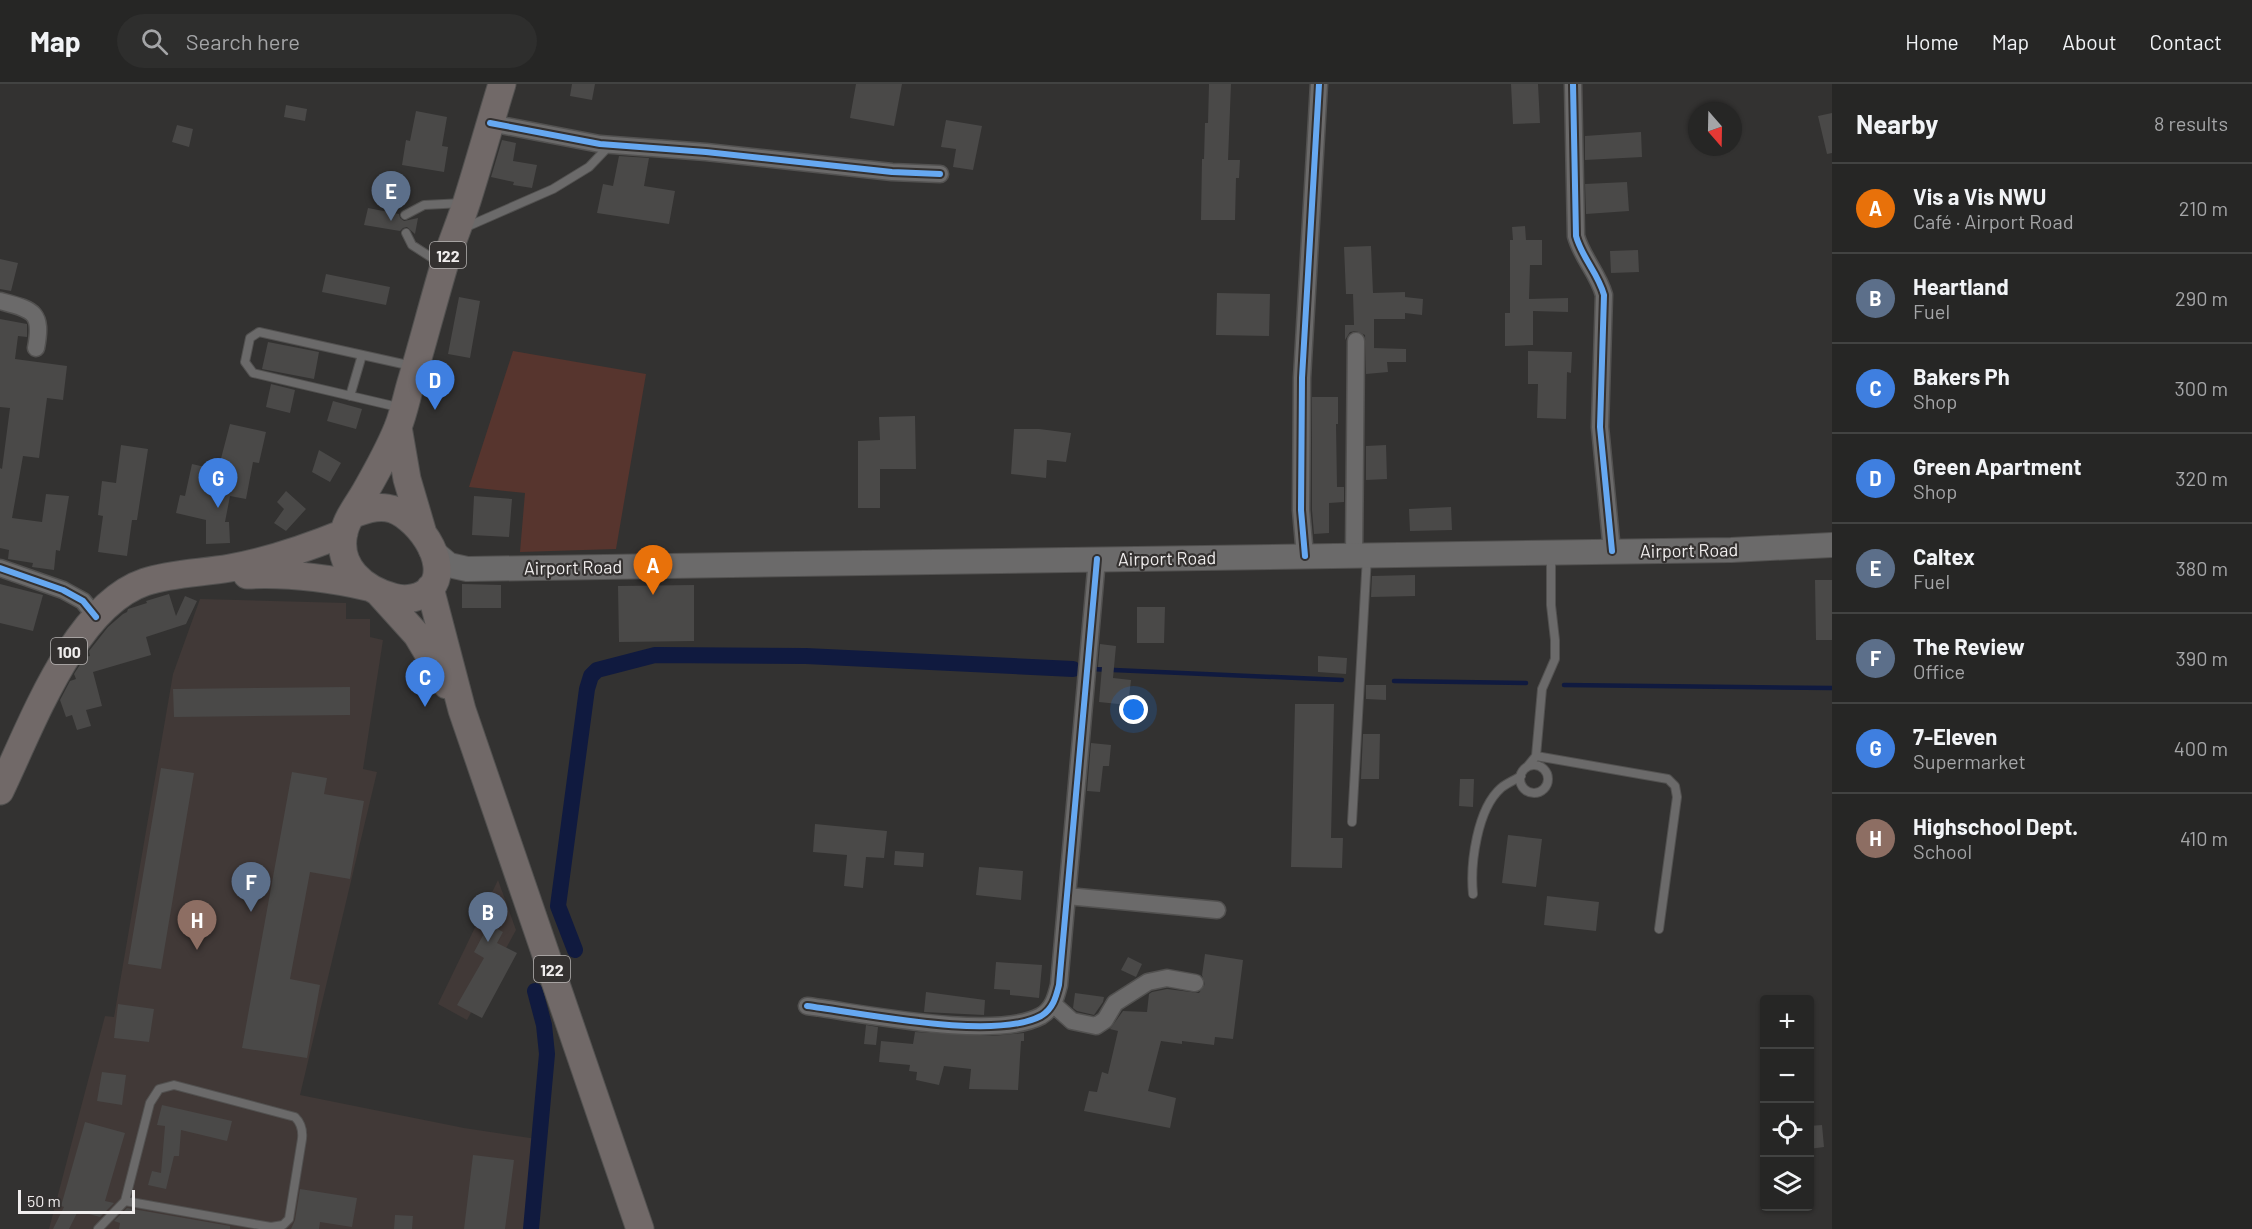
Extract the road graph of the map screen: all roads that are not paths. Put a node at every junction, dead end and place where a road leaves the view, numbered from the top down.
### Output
1 (502, 84) edge
2 (1319, 84) edge
3 (1573, 84) edge
4 (490, 123) junction
5 (611, 145) junction
6 (940, 174) dead end
7 (466, 202) junction
8 (405, 215) dead end
9 (456, 230) junction
10 (406, 232) dead end
11 (444, 265) junction
12 (0, 301) edge
13 (1356, 340) dead end
14 (36, 348) dead end
15 (362, 355) junction
16 (415, 367) junction
17 (350, 396) junction
18 (401, 418) junction
19 (348, 524) junction
20 (427, 540) junction
21 (1832, 544) edge
22 (1611, 551) junction
23 (1551, 552) junction
24 (1361, 555) junction
25 (1305, 556) junction
26 (1097, 559) junction
27 (0, 568) edge
28 (467, 568) junction
29 (196, 573) junction
30 (433, 583) junction
31 (373, 590) junction
32 (96, 617) junction
33 (462, 710) junction
34 (1536, 756) junction
35 (1527, 767) junction
36 (1521, 776) junction
37 (0, 791) edge
38 (1352, 822) dead end
39 (1473, 894) dead end
40 (1067, 896) junction
41 (1217, 910) dead end
42 (1659, 929) dead end
43 (1196, 982) dead end
44 (1053, 1004) junction
45 (807, 1006) dead end
46 (125, 1201) junction
47 (98, 1229) edge
48 (640, 1229) edge

1 - 4 main road, 122
2 - 25 street
3 - 22 street
4 - 5 street
4 - 7 main road, 122
5 - 6 street
5 - 9 lane
7 - 8 lane
7 - 9 main road, 122
9 - 11 main road, 122
10 - 11 lane
11 - 16 main road, 122
12 - 14 street
13 - 24 street
15 - 16 lane
15 - 17 lane
15 - 17 lane
16 - 18 main road, 122
17 - 18 lane
18 - 19 main road, 122
18 - 20 main road, 122
19 - 20 main road, 100
19 - 29 main road, 100
19 - 31 main road
20 - 28 main road, 100
20 - 30 main road
21 - 22 main road, Airport Road / 100
22 - 23 main road, Airport Road / 100
23 - 24 main road, Airport Road / 100
23 - 34 lane
24 - 25 main road, Airport Road / 100
24 - 38 lane
25 - 26 main road, Airport Road / 100
26 - 28 main road, Airport Road / 100
26 - 40 street
27 - 32 street
28 - 30 main road, 100
29 - 31 main road, 100
29 - 32 main road, 100
30 - 31 main road, 100
30 - 33 main road, 122
31 - 33 main road, 122
32 - 37 main road, 100
33 - 48 main road, 122
34 - 35 lane
34 - 42 lane
35 - 36 lane
35 - 36 lane
36 - 39 lane
40 - 41 street
40 - 44 street
43 - 44 street
44 - 45 street
46 - 46 lane
46 - 47 lane

